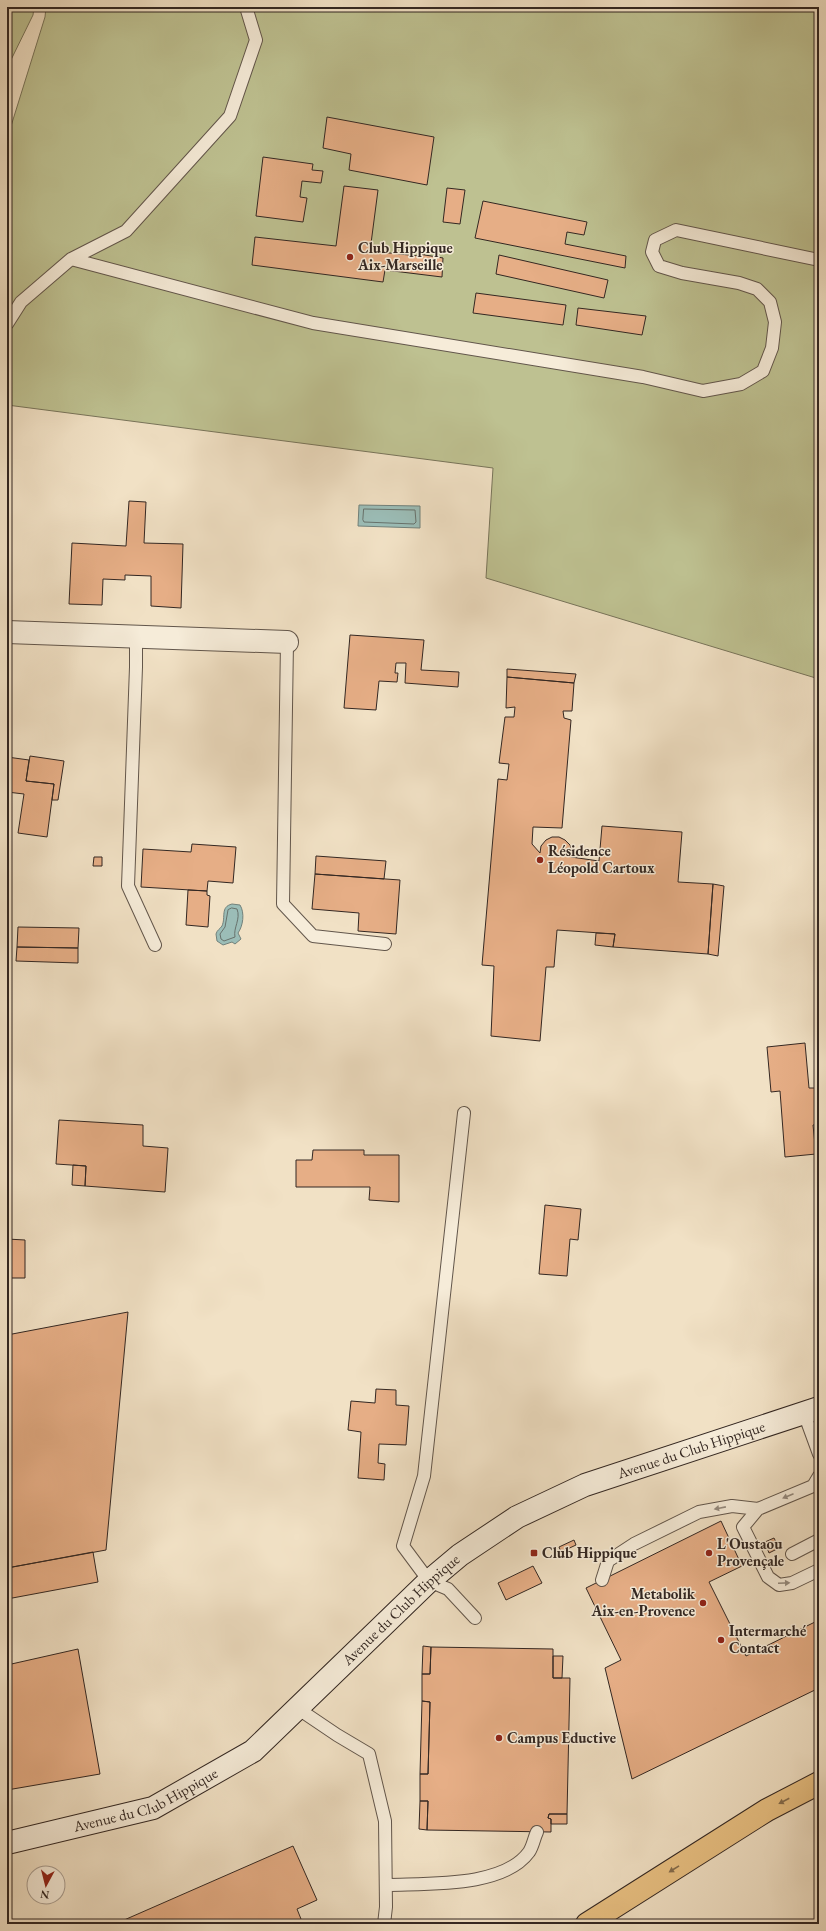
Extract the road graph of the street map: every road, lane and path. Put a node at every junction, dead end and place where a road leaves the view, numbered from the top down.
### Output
1 (246, 7) edge
2 (71, 260) junction
3 (819, 260) edge
4 (7, 324) edge
5 (7, 632) edge
6 (136, 636) junction
7 (287, 642) joint
8 (385, 944) dead end
9 (155, 945) dead end
10 (464, 1113) dead end
11 (812, 1411) edge
12 (819, 1454) edge
13 (819, 1476) edge
14 (758, 1509) junction
15 (819, 1540) edge
16 (792, 1554) dead end
17 (819, 1570) edge
18 (602, 1580) dead end
19 (429, 1581) junction
20 (475, 1618) dead end
21 (297, 1708) junction
22 (819, 1783) edge
23 (537, 1832) dead end
24 (7, 1843) edge
25 (386, 1885) junction
26 (384, 1924) edge
27 (587, 1924) edge

1 - 2 lane
2 - 3 lane
2 - 4 lane
5 - 6 main road
6 - 7 main road
6 - 9 lane
7 - 8 lane
10 - 19 lane
11 - 12 lane
11 - 19 main road, Avenue du Club Hippique
13 -> 14 lane
14 -> 17 lane
14 -> 18 lane
15 - 16 lane
19 - 20 lane
19 - 21 main road, Avenue du Club Hippique
21 - 24 main road, Avenue du Club Hippique
21 - 25 lane
22 -> 27 highway
23 - 25 lane
25 - 26 lane

